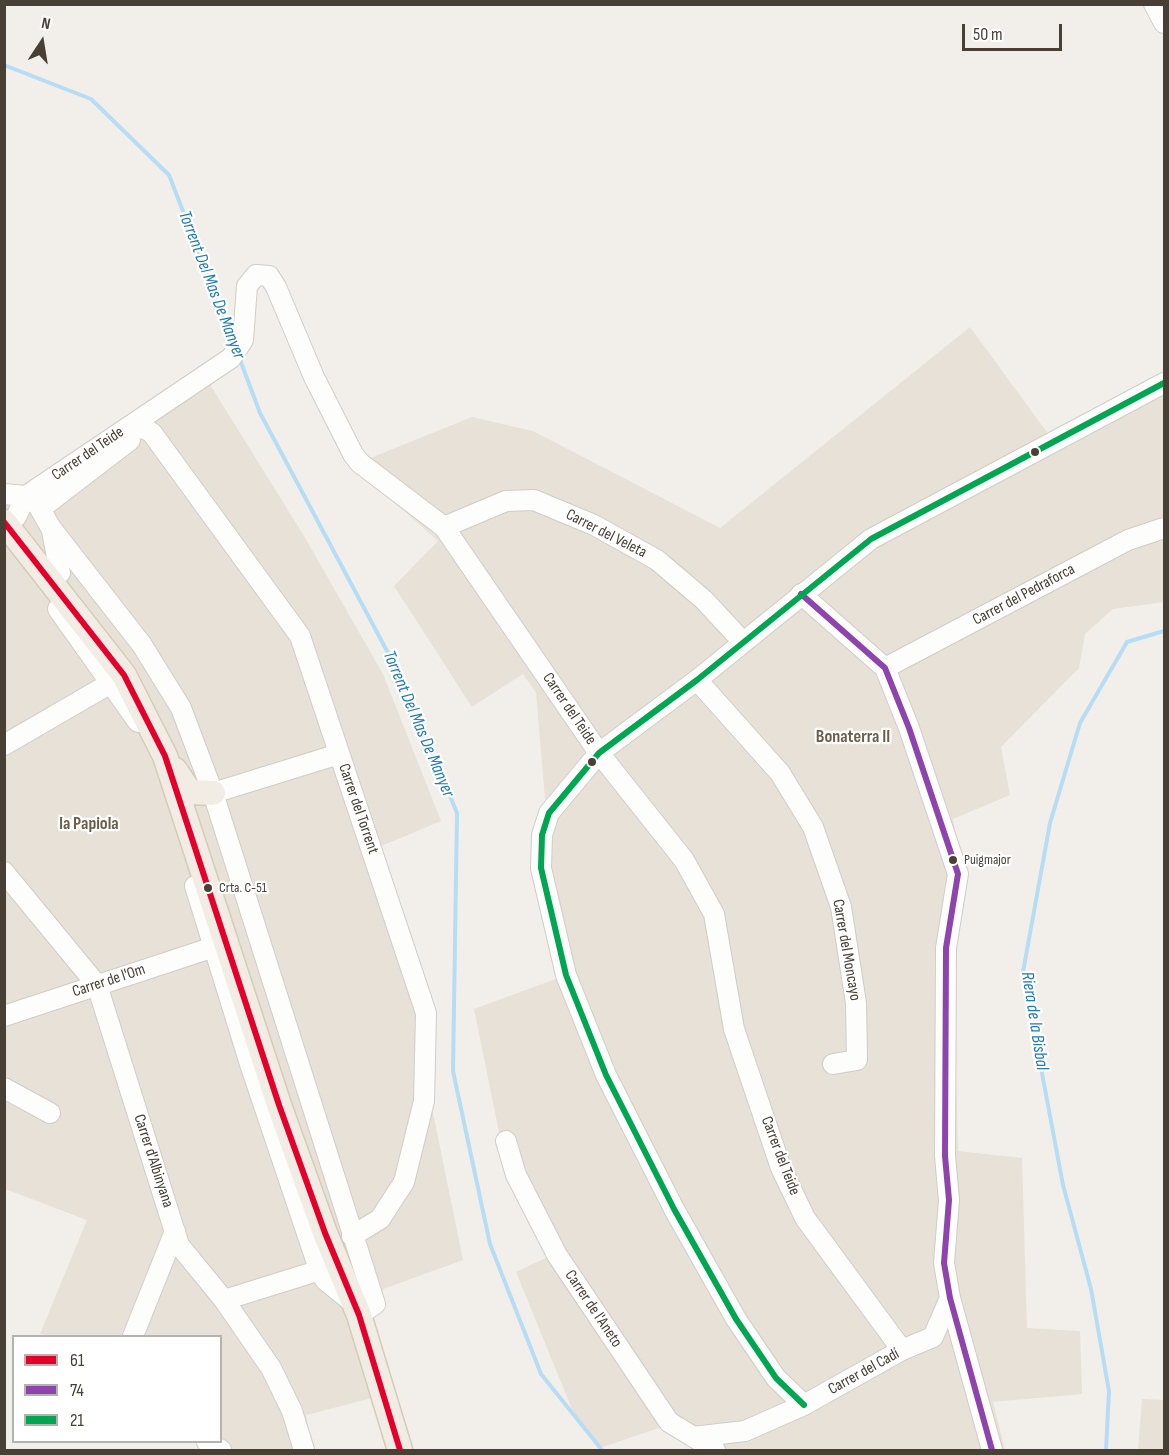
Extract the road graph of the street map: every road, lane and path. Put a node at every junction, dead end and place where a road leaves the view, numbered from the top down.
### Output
1 (1154, 4) edge
2 (1164, 23) edge
3 (1164, 383) edge
4 (149, 424) junction
5 (4, 494) edge
6 (18, 509) edge
7 (444, 527) junction
8 (51, 528) junction
9 (1164, 528) edge
10 (4, 541) edge
11 (57, 580) junction
12 (801, 594) junction
13 (743, 642) junction
14 (91, 643) junction
15 (885, 668) junction
16 (697, 680) junction
17 (121, 685) junction
18 (4, 745) edge
19 (599, 753) junction
20 (339, 754) junction
21 (202, 793) junction
22 (4, 872) edge
23 (220, 947) junction
24 (97, 985) junction
25 (4, 1016) edge
26 (276, 1058) junction
27 (833, 1064) dead end
28 (4, 1088) edge
29 (50, 1113) dead end
30 (506, 1141) dead end
31 (329, 1182) junction
32 (175, 1231) junction
33 (345, 1235) junction
34 (328, 1268) junction
35 (950, 1298) junction
36 (224, 1300) junction
37 (362, 1306) junction
38 (133, 1335) edge
39 (933, 1337) junction
40 (902, 1350) junction
41 (967, 1354) junction
42 (804, 1405) junction
43 (693, 1437) junction
44 (304, 1450) edge
45 (400, 1450) edge
46 (715, 1450) edge
47 (992, 1450) edge

1 - 2 street
3 - 12 street
4 - 6 street, Carrer del Teide
4 - 6 street, Carrer del Teide
4 - 7 street, Carrer del Teide
4 - 20 street, Carrer del Torrent
5 - 6 street
6 - 8 street
6 - 11 main road
7 - 13 street, Carrer del Veleta
7 - 19 street, Carrer del Teide
8 - 11 street
8 - 21 street
9 - 15 street, Carrer del Pedraforca
10 - 14 street
11 - 14 main road
11 - 21 main road
12 - 13 street
12 - 15 street
13 - 16 street
14 - 17 main road
15 - 35 street
16 - 19 street
16 - 27 street, Carrer del Moncayo
17 - 18 street
17 - 21 main road
17 - 23 main road
19 - 40 street, Carrer del Teide
19 - 42 street
20 - 21 street
20 - 33 street, Carrer del Torrent
21 - 26 main road
21 - 31 street
22 - 24 street, Carrer d'Albinyana
23 - 24 street, Carrer de l'Om
23 - 26 main road
23 - 34 main road
24 - 25 street, Carrer de l'Om
24 - 32 street, Carrer d'Albinyana
26 - 31 main road
28 - 29 street
30 - 43 street, Carrer de l'Aneto
31 - 33 main road
31 - 34 main road
32 - 36 street, Carrer d'Albinyana
32 - 38 street
33 - 37 main road
34 - 36 street
34 - 37 main road
35 - 39 street
35 - 41 street
36 - 44 street, Carrer d'Albinyana
37 - 45 main road
39 - 40 street, Carrer del Cadí
39 - 41 street
40 - 42 street, Carrer del Cadí
41 - 47 street
42 - 43 street, Carrer del Cadí
43 - 46 street, Carrer de l'Aneto

